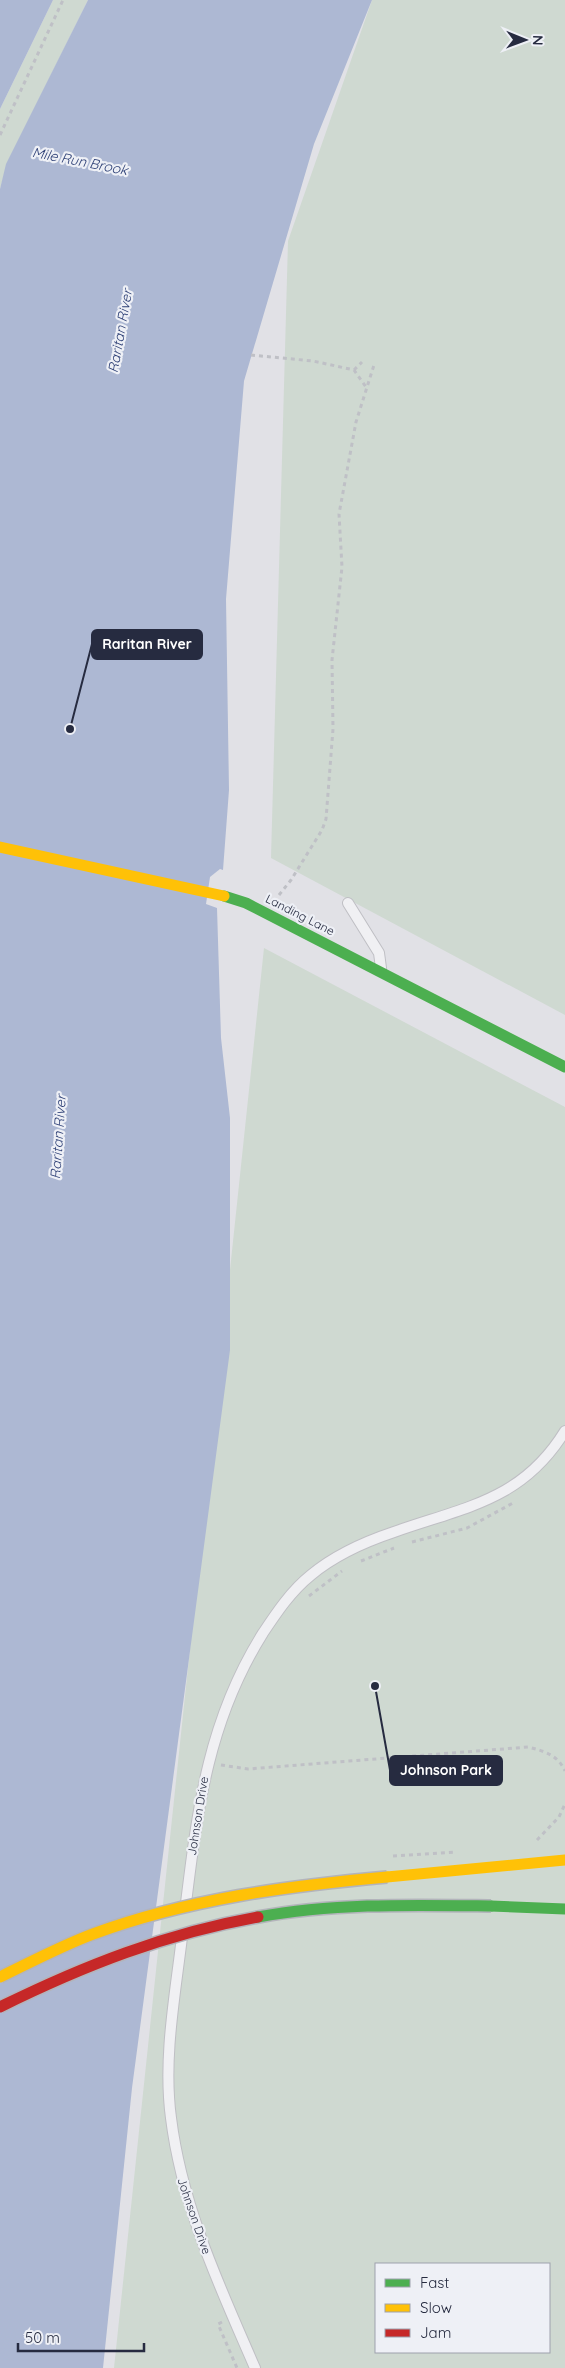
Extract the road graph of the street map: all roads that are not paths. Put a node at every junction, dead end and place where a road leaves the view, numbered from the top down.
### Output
1 (0, 847) edge
2 (348, 903) dead end
3 (381, 972) junction
4 (565, 1067) edge
5 (565, 1431) edge
6 (565, 1860) edge
7 (387, 1877) junction
8 (509, 1878) dead end
9 (565, 1909) edge
10 (0, 1977) edge
11 (0, 2007) edge
12 (255, 2368) edge

1 - 3 main road, Landing Lane
2 - 3 lane
3 - 4 main road, Landing Lane
5 - 12 lane, Johnson Drive
6 - 7 main road
7 - 8 main road
7 - 10 main road, bridge
9 - 11 main road, bridge

